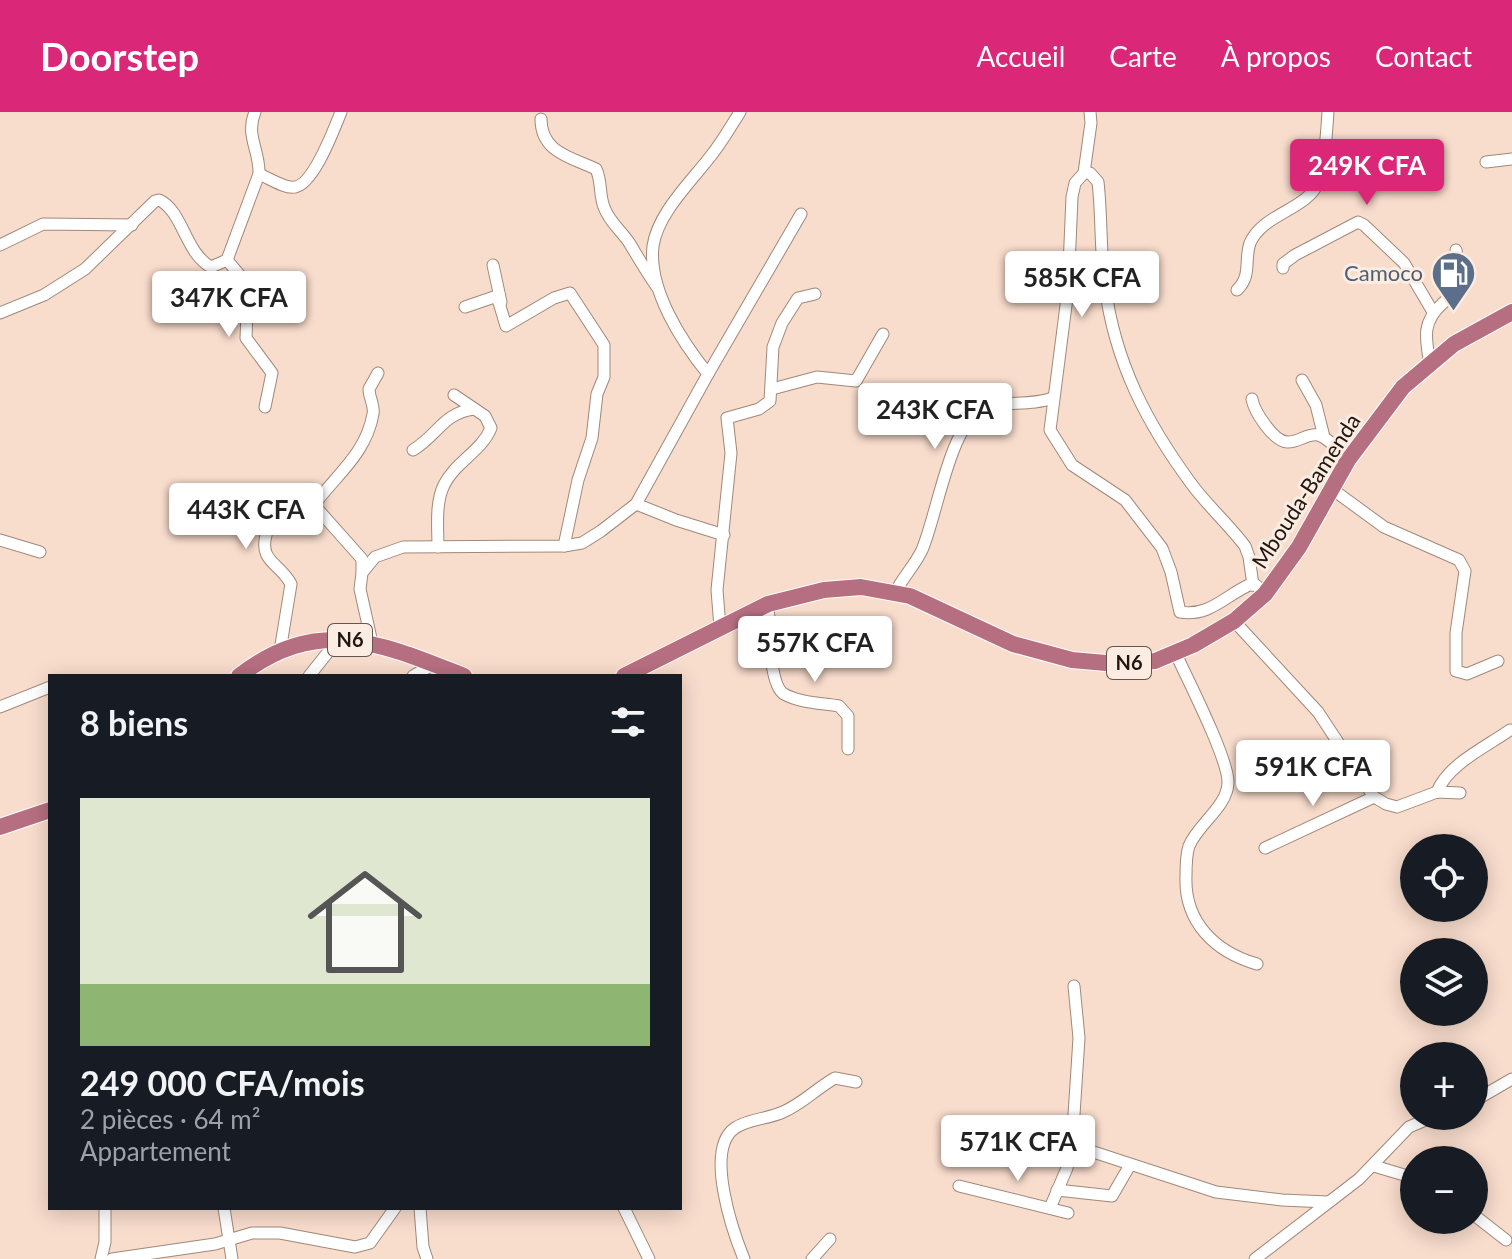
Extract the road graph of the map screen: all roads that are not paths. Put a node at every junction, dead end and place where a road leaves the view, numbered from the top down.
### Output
1 (255, 112) edge
2 (341, 112) edge
3 (740, 112) edge
4 (1090, 112) edge
5 (1328, 112) edge
6 (541, 119) dead end
7 (1512, 159) edge
8 (1486, 162) dead end
9 (1084, 173) junction
10 (259, 174) junction
11 (801, 214) dead end
12 (132, 225) junction
13 (0, 245) edge
14 (1456, 250) dead end
15 (227, 260) junction
16 (493, 265) dead end
17 (1283, 268) dead end
18 (658, 287) junction
19 (1237, 290) dead end
20 (815, 294) dead end
21 (465, 307) dead end
22 (1433, 312) junction
23 (1512, 312) edge
24 (0, 313) edge
25 (506, 326) junction
26 (883, 334) dead end
27 (1430, 365) junction
28 (378, 373) dead end
29 (708, 374) junction
30 (1302, 380) dead end
31 (772, 389) junction
32 (454, 395) dead end
33 (1052, 398) junction
34 (1252, 399) dead end
35 (265, 407) dead end
36 (475, 409) junction
37 (1324, 437) junction
38 (413, 450) dead end
39 (1348, 460) junction
40 (1332, 489) junction
41 (636, 504) junction
42 (314, 505) junction
43 (724, 535) junction
44 (0, 540) edge
45 (564, 546) junction
46 (438, 547) junction
47 (40, 552) dead end
48 (362, 573) junction
49 (1259, 589) junction
50 (896, 591) junction
51 (768, 604) junction
52 (1234, 621) junction
53 (720, 627) junction
54 (337, 641) junction
55 (372, 643) junction
56 (280, 651) junction
57 (1175, 652) junction
58 (1498, 661) dead end
59 (434, 664) junction
60 (242, 674) edge
61 (311, 674) edge
62 (416, 674) edge
63 (459, 674) edge
64 (628, 674) edge
65 (48, 688) edge
66 (0, 707) edge
67 (1510, 730) dead end
68 (848, 749) dead end
69 (1437, 792) junction
70 (1460, 793) dead end
71 (1374, 797) junction
72 (48, 811) edge
73 (0, 827) edge
74 (1265, 848) dead end
75 (1257, 964) dead end
76 (1074, 986) dead end
77 (1512, 1079) edge
78 (856, 1082) dead end
79 (1488, 1093) edge
80 (1406, 1130) edge
81 (1072, 1145) junction
82 (1130, 1165) junction
83 (1374, 1166) junction
84 (1400, 1174) edge
85 (959, 1186) dead end
86 (1057, 1190) junction
87 (1328, 1202) junction
88 (1050, 1208) junction
89 (105, 1210) edge
90 (224, 1210) edge
91 (394, 1210) edge
92 (420, 1210) edge
93 (625, 1210) edge
94 (1068, 1213) dead end
95 (1488, 1226) edge
96 (830, 1239) dead end
97 (230, 1240) junction
98 (1506, 1240) dead end
99 (370, 1243) junction
100 (101, 1259) edge
101 (112, 1259) edge
102 (232, 1259) edge
103 (365, 1259) edge
104 (427, 1259) edge
105 (649, 1259) edge
106 (744, 1259) edge
107 (812, 1259) edge
108 (1255, 1259) edge

1 - 10 street
2 - 10 street
3 - 18 street
4 - 9 street
5 - 19 street
6 - 18 street
7 - 8 street
9 - 33 street
9 - 49 street
10 - 15 street
11 - 29 street
12 - 13 street
12 - 15 street
12 - 24 street
14 - 22 street
15 - 35 street
16 - 25 street
17 - 22 street
18 - 29 street
20 - 31 street
21 - 25 street
22 - 27 street
23 - 27 highway, Mbouda-Bamenda / N6
25 - 45 street
26 - 31 street
27 - 39 highway, Mbouda-Bamenda / N6
28 - 42 street
29 - 41 street
30 - 37 street
31 - 43 street
32 - 36 street
33 - 49 street
33 - 50 street
34 - 37 street
36 - 38 street
36 - 46 street
37 - 39 street
39 - 40 highway, Mbouda-Bamenda / N6
40 - 49 highway, Mbouda-Bamenda / N6
40 - 58 street
41 - 43 street
41 - 45 street
42 - 48 street
42 - 56 street
43 - 53 street
44 - 47 street
45 - 46 street
46 - 48 street
48 - 55 street
49 - 52 highway, Mbouda-Bamenda / N6
50 - 51 highway, Mbouda-Bamenda / N6
50 - 57 highway, Mbouda-Bamenda / N6
51 - 53 highway, Mbouda-Bamenda / N6
51 - 68 street
52 - 57 highway, Mbouda-Bamenda / N6
52 - 71 street
53 - 64 highway, Mbouda-Bamenda / N6
54 - 55 highway, N6
54 - 56 highway, N6
54 - 61 street
55 - 59 highway, N6
56 - 60 highway, N6
57 - 75 street
59 - 62 street
59 - 63 highway, N6
65 - 66 street
67 - 69 street
69 - 70 street
69 - 71 street
71 - 74 street
72 - 73 highway
76 - 81 street
77 - 79 street
78 - 106 street
80 - 83 street
81 - 82 street
81 - 86 street
82 - 86 street
82 - 87 street
83 - 84 street
83 - 87 street
85 - 88 street
86 - 88 street
87 - 108 street
88 - 94 street
89 - 100 street
90 - 97 street
91 - 99 street
92 - 104 street
93 - 105 street
95 - 98 street
96 - 107 street
97 - 99 street
97 - 101 street
97 - 102 street
99 - 103 street

